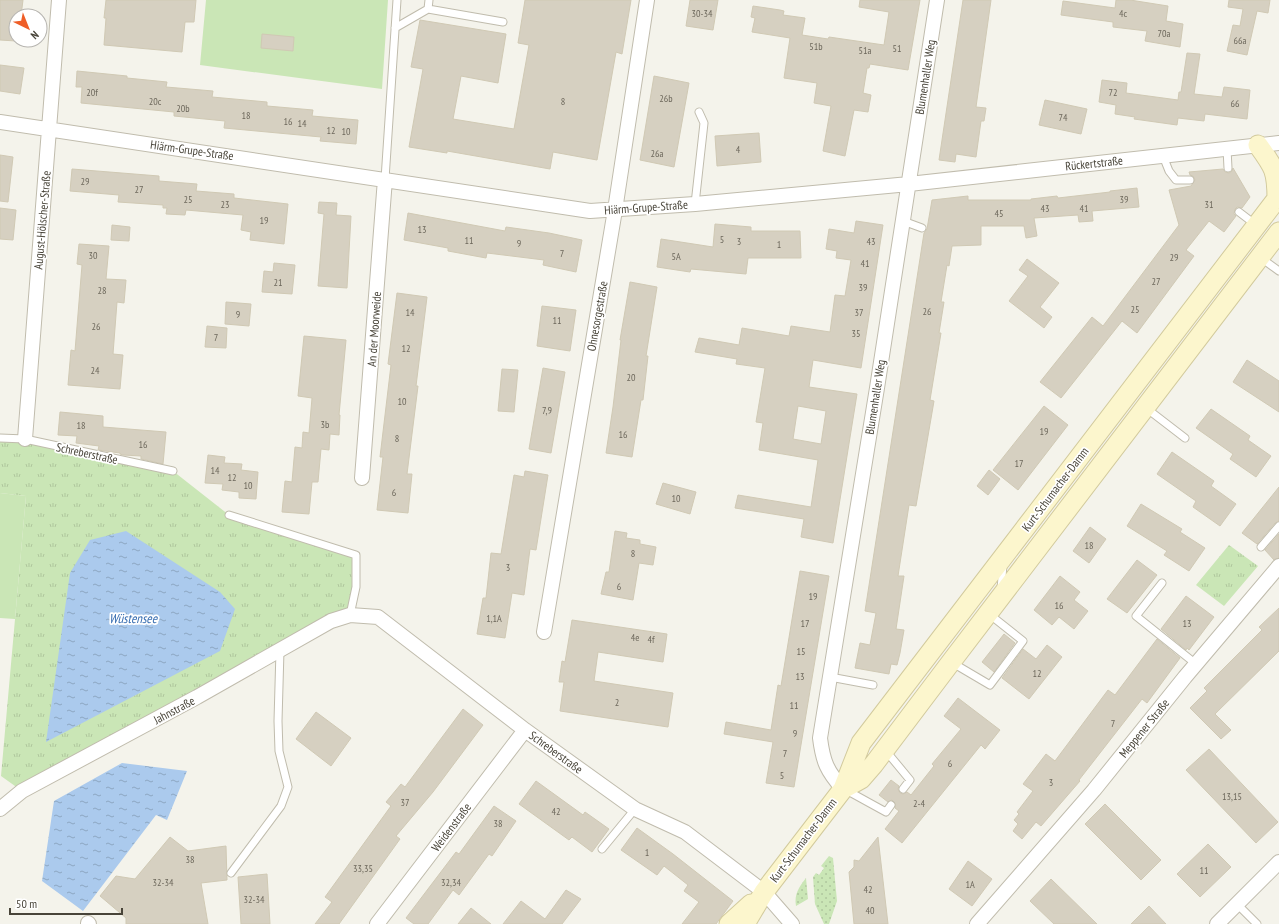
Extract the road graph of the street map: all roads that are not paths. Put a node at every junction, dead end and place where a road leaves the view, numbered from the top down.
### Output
1 (60, 0) edge
2 (397, 0) edge
3 (429, 0) edge
4 (647, 0) edge
5 (937, 0) edge
6 (428, 9) junction
7 (503, 22) dead end
8 (394, 28) junction
9 (699, 112) dead end
10 (0, 122) edge
11 (50, 129) junction
12 (1279, 144) edge
13 (1258, 145) junction
14 (1227, 149) junction
15 (1163, 156) junction
16 (1228, 168) dead end
17 (385, 179) junction
18 (1190, 180) dead end
19 (909, 184) junction
20 (1278, 197) edge
21 (695, 204) junction
22 (615, 210) junction
23 (1239, 212) dead end
24 (903, 221) junction
25 (1256, 226) junction
26 (922, 228) dead end
27 (1279, 232) edge
28 (1260, 257) junction
29 (1279, 271) edge
30 (1184, 338) junction
31 (1145, 408) junction
32 (0, 438) edge
33 (1185, 438) dead end
34 (24, 439) junction
35 (174, 471) dead end
36 (362, 478) dead end
37 (229, 515) dead end
38 (1279, 526) edge
39 (1261, 547) dead end
40 (1003, 557) junction
41 (1279, 566) edge
42 (1162, 583) dead end
43 (1001, 596) junction
44 (988, 614) junction
45 (350, 615) junction
46 (544, 632) dead end
47 (280, 650) junction
48 (951, 662) junction
49 (1196, 664) junction
50 (830, 677) junction
51 (873, 685) dead end
52 (525, 730) junction
53 (885, 750) junction
54 (842, 788) junction
55 (903, 790) dead end
56 (891, 805) dead end
57 (0, 809) edge
58 (635, 809) junction
59 (602, 849) dead end
60 (1279, 862) edge
61 (231, 873) dead end
62 (764, 892) junction
63 (1237, 904) junction
64 (377, 924) edge
65 (729, 924) edge
66 (745, 924) edge
67 (792, 924) edge
68 (977, 924) edge
69 (1217, 924) edge
70 (1257, 924) edge

1 - 11 street, August-Hölscher-Straße
2 - 8 lane
3 - 6 lane
4 - 22 street, Ohnesorgestraße
5 - 19 street, Blumenhaller Weg
6 - 7 lane
6 - 8 lane
8 - 17 lane
9 - 21 lane
10 - 11 street, Hiärm-Grupe-Straße
11 - 17 street, Hiärm-Grupe-Straße
11 - 34 street, August-Hölscher-Straße
12 - 13 street, Rückertstraße
13 - 14 street, Rückertstraße
13 - 20 main road
14 - 15 street, Rückertstraße
14 - 16 lane
15 - 18 lane
15 - 19 street, Rückertstraße
17 - 22 street, Hiärm-Grupe-Straße
17 - 36 street, An der Moorweide
19 - 21 street, Hiärm-Grupe-Straße
19 - 24 street, Blumenhaller Weg
20 - 25 main road, Kurt-Schumacher-Damm
21 - 22 street, Hiärm-Grupe-Straße
22 - 46 street, Ohnesorgestraße
23 - 25 lane
24 - 26 lane
24 - 50 street, Blumenhaller Weg
25 - 30 main road, Kurt-Schumacher-Damm
27 - 28 main road, Kurt-Schumacher-Damm
28 - 29 lane
28 - 30 main road, Kurt-Schumacher-Damm
30 - 31 main road, Kurt-Schumacher-Damm
30 - 40 main road, Kurt-Schumacher-Damm
31 - 33 lane
31 - 43 main road, Kurt-Schumacher-Damm
32 - 34 lane, Schreberstraße
34 - 35 lane, Schreberstraße
37 - 45 lane
38 - 39 lane
40 - 43 lane
40 - 54 main road, Kurt-Schumacher-Damm
41 - 49 street, Meppener Straße
42 - 49 lane
43 - 44 main road, Kurt-Schumacher-Damm
44 - 48 main road, Kurt-Schumacher-Damm
44 - 48 lane
45 - 47 street, Jahnstraße
45 - 52 street, Schreberstraße
47 - 57 street, Jahnstraße
47 - 61 lane
48 - 53 main road, Kurt-Schumacher-Damm
49 - 68 street, Meppener Straße
50 - 51 lane
50 - 54 street, Blumenhaller Weg
52 - 58 street, Schreberstraße
52 - 64 street, Weidenstraße
53 - 54 main road, Kurt-Schumacher-Damm
53 - 55 lane
54 - 56 lane
54 - 62 main road, Kurt-Schumacher-Damm
58 - 59 lane
58 - 62 street, Schreberstraße
60 - 63 street
62 - 65 main road
62 - 66 main road
62 - 67 street, Schreberstraße
63 - 69 street
63 - 70 lane

